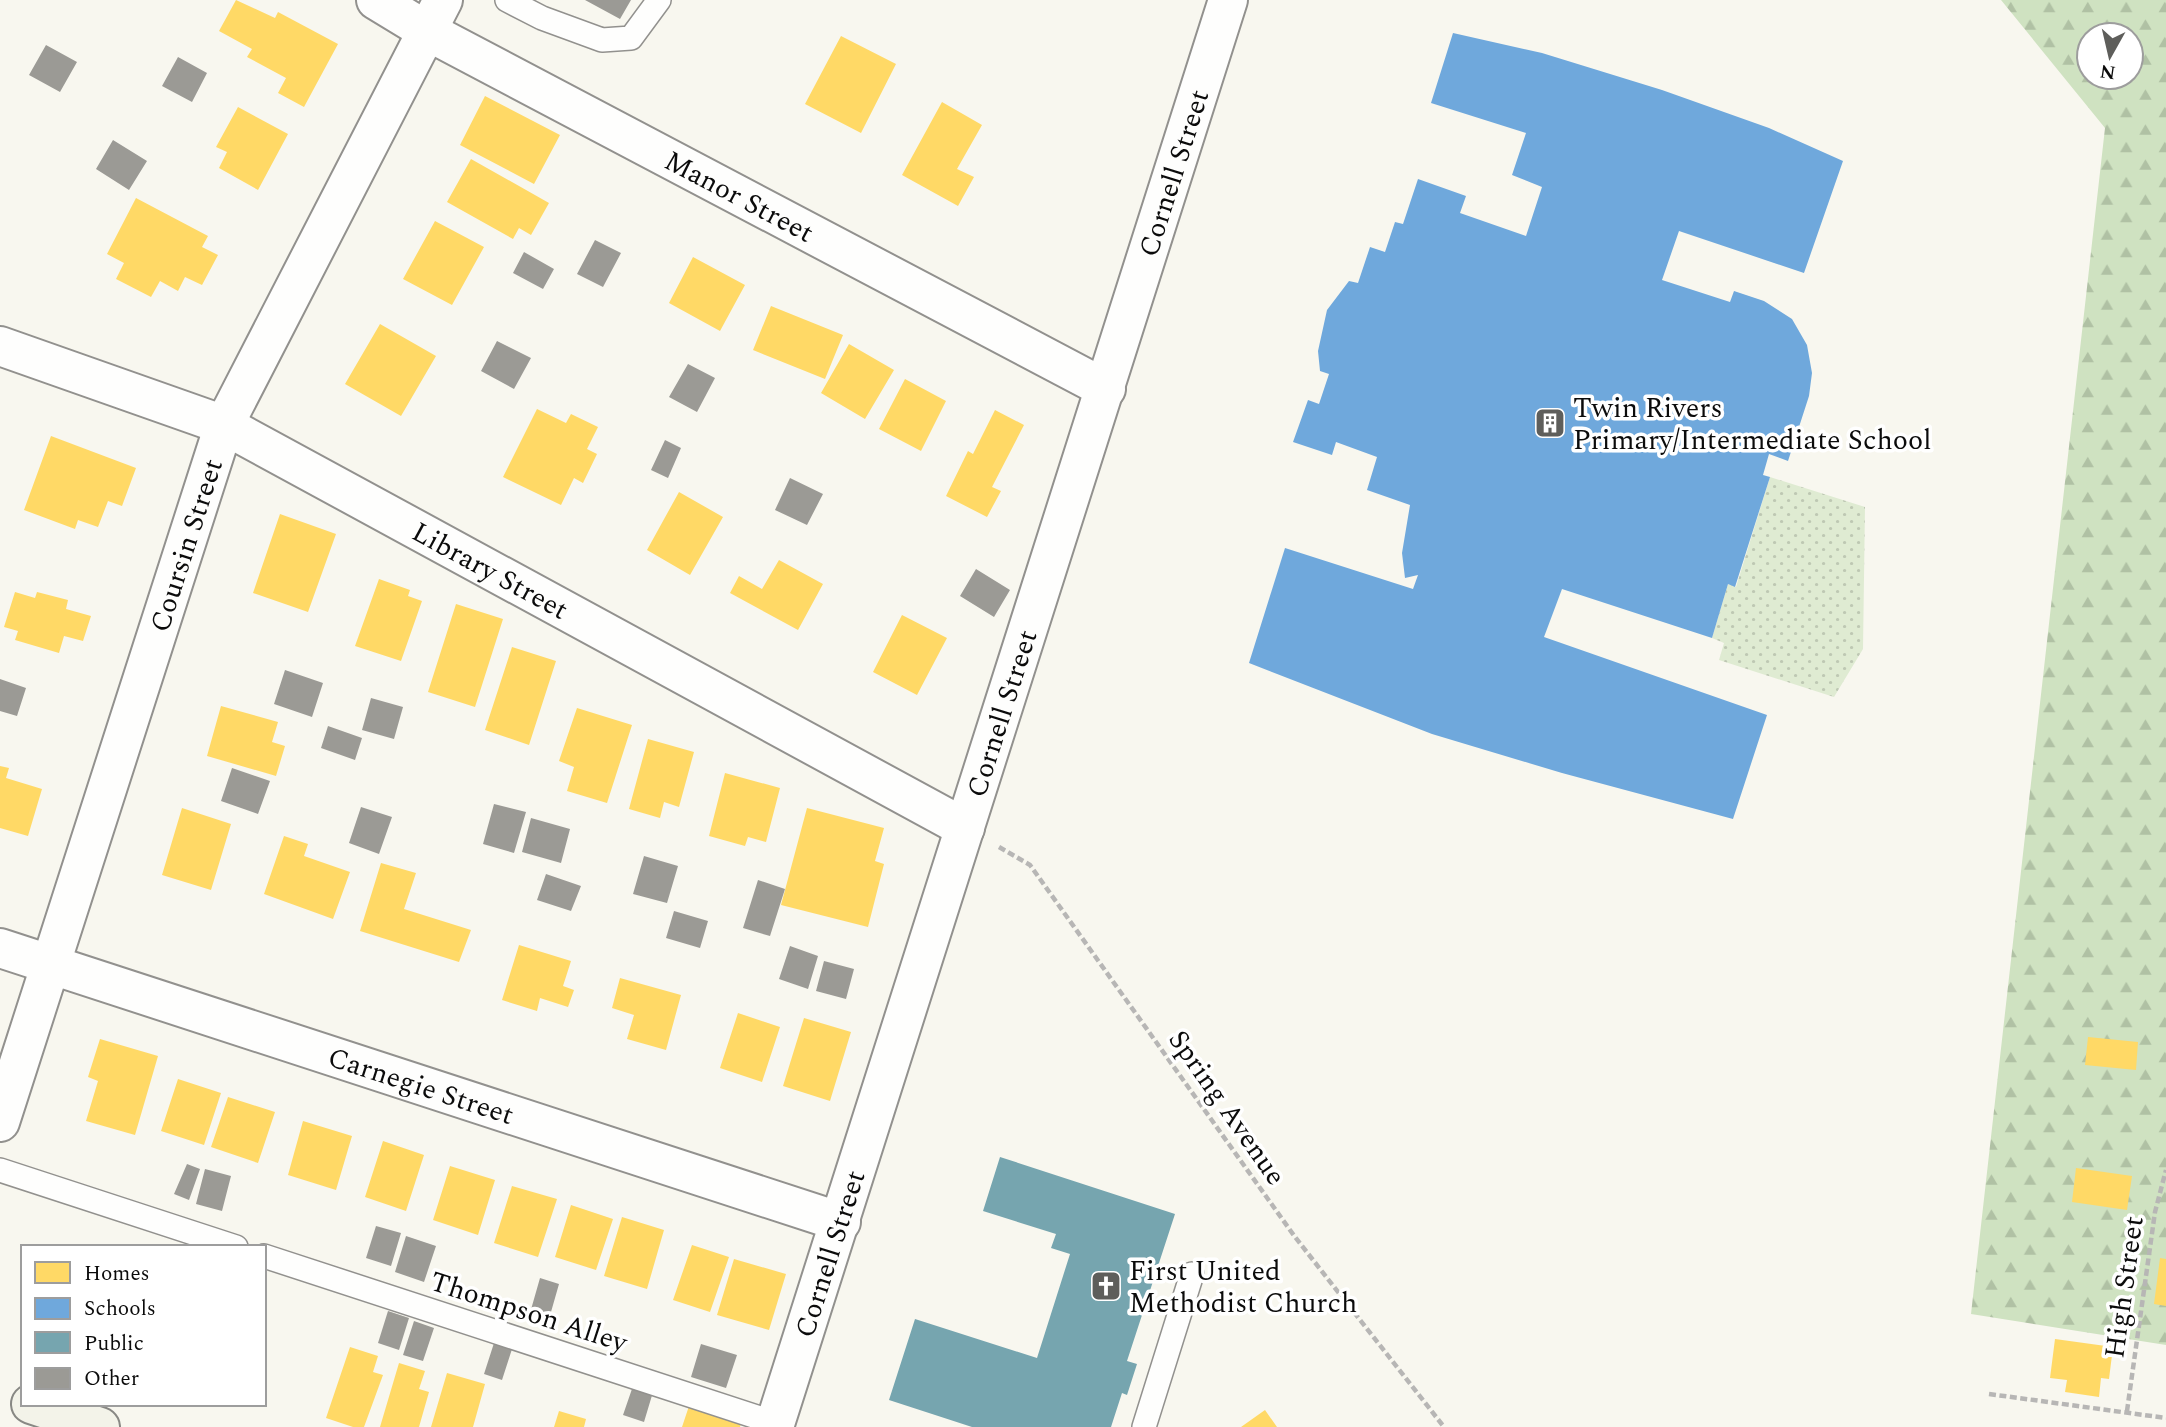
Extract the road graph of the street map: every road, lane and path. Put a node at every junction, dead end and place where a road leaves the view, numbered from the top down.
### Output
1 (376, 0) edge
2 (508, 0) edge
3 (659, 0) edge
4 (1227, 0) edge
5 (435, 15) edge
6 (0, 346) edge
7 (1106, 389) junction
8 (224, 425) junction
9 (965, 828) junction
10 (0, 948) edge
11 (52, 967) junction
12 (0, 1122) edge
13 (0, 1170) edge
14 (2166, 1170) edge
15 (841, 1222) junction
16 (230, 1245) edge
17 (266, 1257) edge
18 (1192, 1274) dead end
19 (0, 1394) edge
20 (1989, 1394) dead end
21 (21, 1401) edge
22 (37, 1406) edge
23 (2127, 1411) junction
24 (2166, 1418) edge
25 (775, 1425) edge
26 (100, 1427) edge
27 (1144, 1427) edge
28 (1444, 1427) edge

1 - 5 street, Manor Street
2 - 3 lane
4 - 7 street, Cornell Street
5 - 7 street, Manor Street
5 - 8 street, Coursin Street
6 - 8 street, Library Street
7 - 9 street, Cornell Street
8 - 9 street, Library Street
8 - 11 street, Coursin Street
9 - 15 street, Cornell Street
9 - 28 path, Spring Avenue
10 - 11 street, Carnegie Street
11 - 12 street, Coursin Street
11 - 15 street, Carnegie Street
13 - 16 lane
14 - 23 path, High Street
15 - 25 street, Cornell Street
17 - 25 lane, Thompson Alley
18 - 27 lane
19 - 21 street
20 - 23 path
22 - 26 street
23 - 24 path

